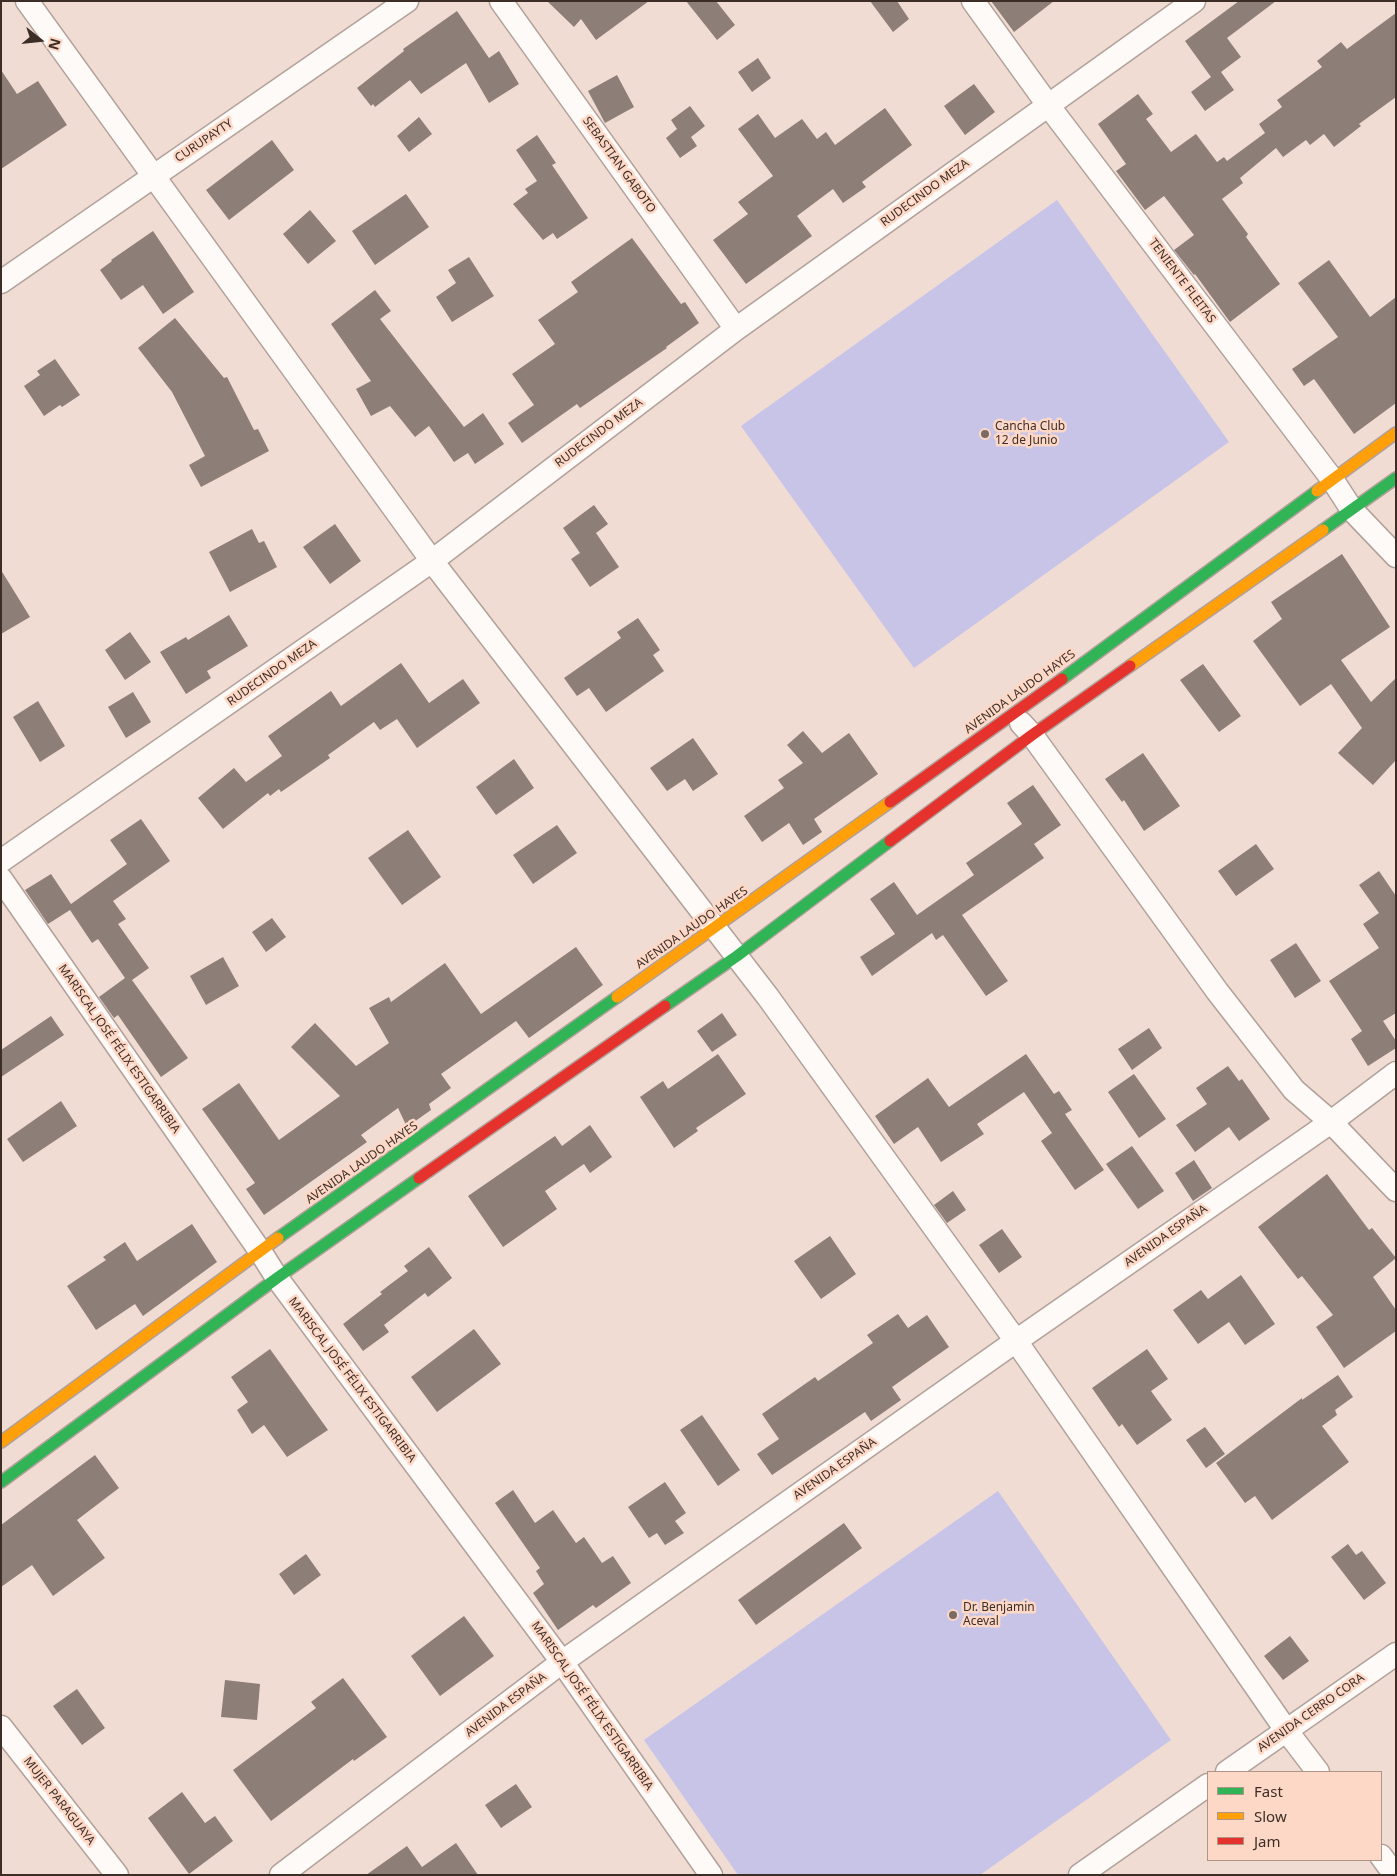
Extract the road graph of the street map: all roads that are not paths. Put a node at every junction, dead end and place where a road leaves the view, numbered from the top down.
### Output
1 (27, 1) edge
2 (408, 1) edge
3 (501, 1) edge
4 (973, 1) edge
5 (1194, 1) edge
6 (1048, 105) junction
7 (154, 175) junction
8 (1, 282) edge
9 (736, 329) junction
10 (1396, 433) edge
11 (1396, 478) edge
12 (1332, 479) junction
13 (1352, 510) junction
14 (1396, 556) edge
15 (432, 561) junction
16 (1013, 714) junction
17 (1032, 735) junction
18 (1, 861) edge
19 (1, 879) edge
20 (715, 929) junction
21 (737, 956) junction
22 (1396, 1073) edge
23 (1330, 1122) junction
24 (1396, 1190) edge
25 (260, 1251) junction
26 (277, 1278) junction
27 (1016, 1341) junction
28 (1, 1442) edge
29 (1, 1482) edge
30 (1396, 1654) edge
31 (562, 1662) junction
32 (1, 1727) edge
33 (1286, 1730) junction
34 (1227, 1771) edge
35 (1317, 1771) edge
36 (1207, 1786) edge
37 (1382, 1857) edge
38 (117, 1875) edge
39 (281, 1875) edge
40 (711, 1875) edge
41 (1080, 1875) edge
42 (1395, 1875) edge

1 - 7 street
2 - 7 street, CURUPAYTY
3 - 9 street, SEBASTIAN GABOTO
4 - 6 street, TENIENTE FLEITAS
5 - 6 street, RUDECINDO MEZA
6 - 9 street, RUDECINDO MEZA
6 - 12 street, TENIENTE FLEITAS
7 - 8 street, CURUPAYTY
7 - 15 street
9 - 15 street, RUDECINDO MEZA
10 - 12 street, AVENIDA LAUDO HAYES
11 - 13 street
12 - 13 street, TENIENTE FLEITAS
12 - 16 street, AVENIDA LAUDO HAYES
13 - 14 street, TENIENTE FLEITAS
13 - 17 street
15 - 18 street, RUDECINDO MEZA
15 - 20 street
16 - 17 street
16 - 20 street, AVENIDA LAUDO HAYES
17 - 21 street
17 - 23 street
19 - 25 street, MARISCAL JOSÉ FÉLIX ESTIGARRIBIA
20 - 21 street
20 - 25 street, AVENIDA LAUDO HAYES
21 - 26 street
21 - 27 street
22 - 23 street, AVENIDA ESPAÑA
23 - 24 street
23 - 27 street, AVENIDA ESPAÑA
25 - 26 street, MARISCAL JOSÉ FÉLIX ESTIGARRIBIA
25 - 28 street, AVENIDA LAUDO HAYES
26 - 29 street
26 - 31 street, MARISCAL JOSÉ FÉLIX ESTIGARRIBIA
27 - 31 street, AVENIDA ESPAÑA
27 - 33 street
30 - 33 street, AVENIDA CERRO CORA
31 - 39 street, AVENIDA ESPAÑA
31 - 40 street, MARISCAL JOSÉ FÉLIX ESTIGARRIBIA
32 - 38 street, MUJER PARAGUAYA
33 - 34 street, AVENIDA CERRO CORA
33 - 35 street
36 - 41 street
37 - 42 street

